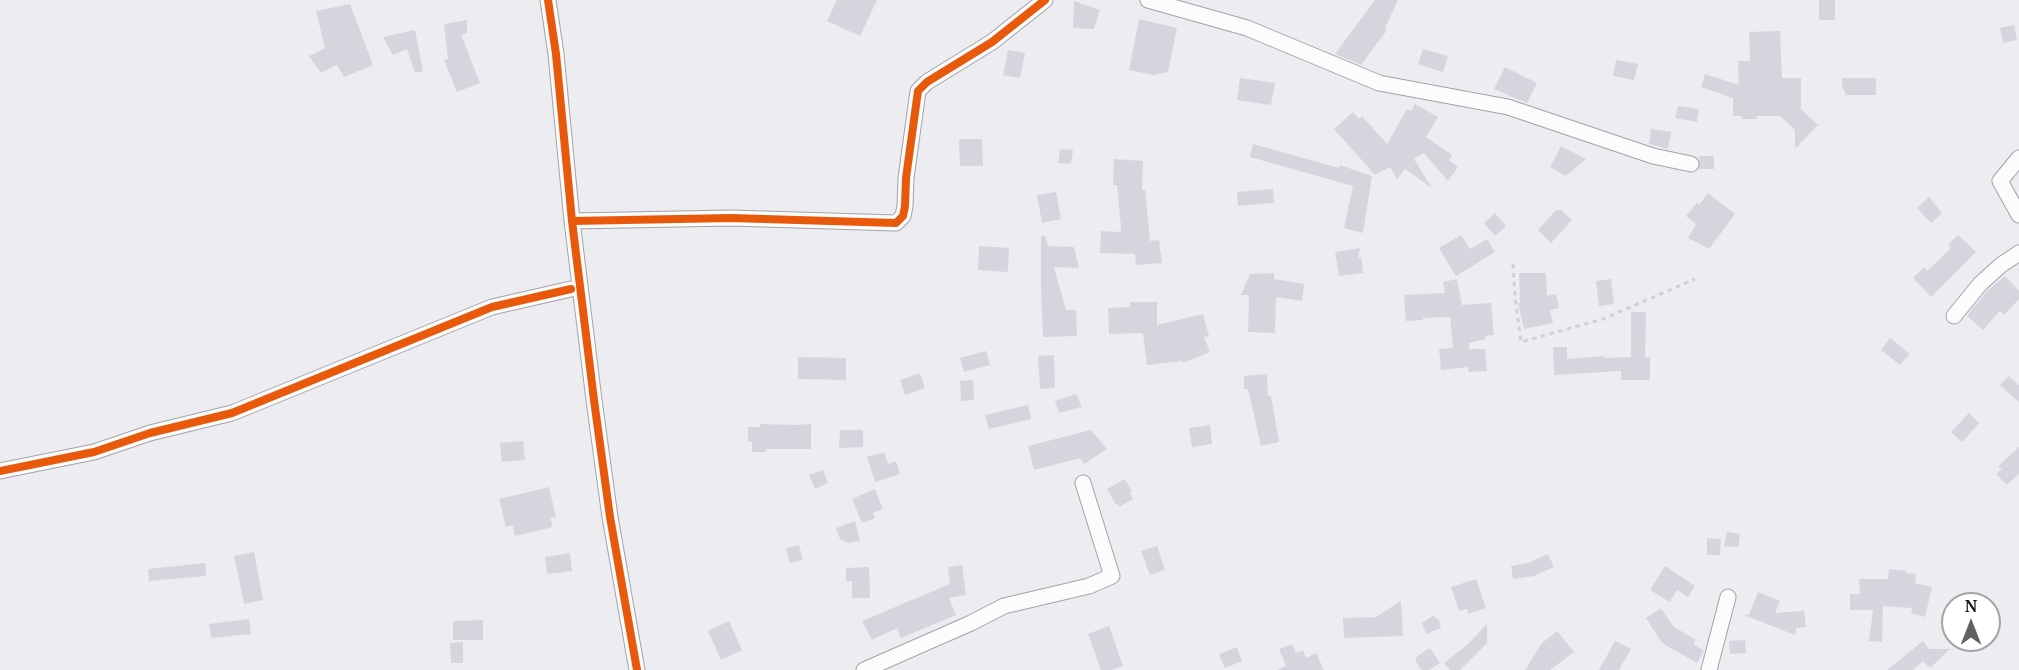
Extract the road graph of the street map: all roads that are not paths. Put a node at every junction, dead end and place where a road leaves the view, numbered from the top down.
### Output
1 (548, 0) edge
2 (1045, 0) edge
3 (1148, 0) edge
4 (2019, 158) edge
5 (1691, 164) dead end
6 (2019, 214) edge
7 (572, 221) junction
8 (2019, 253) edge
9 (571, 289) dead end
10 (1954, 316) dead end
11 (0, 471) edge
12 (1083, 483) dead end
13 (1728, 597) dead end
14 (637, 670) edge
15 (864, 670) edge
16 (1709, 670) edge

1 - 7 street
2 - 7 street
3 - 5 street
4 - 6 street
7 - 14 street
8 - 10 street
9 - 11 street
12 - 15 street
13 - 16 street

